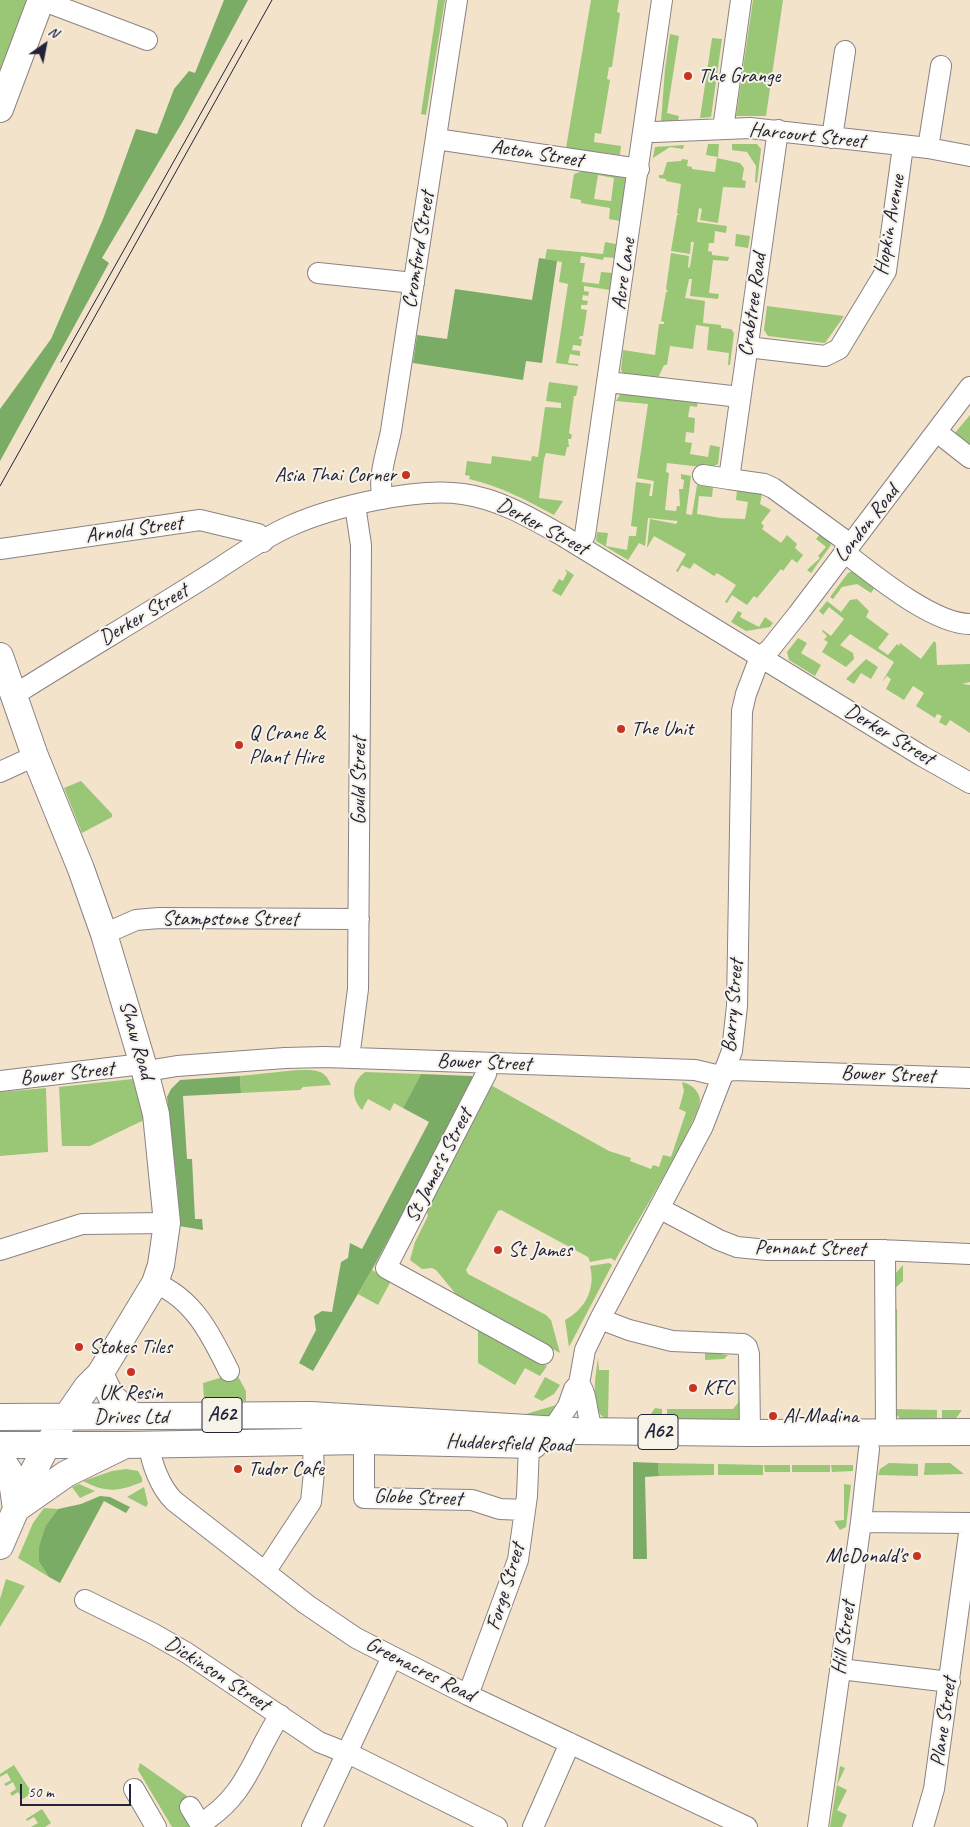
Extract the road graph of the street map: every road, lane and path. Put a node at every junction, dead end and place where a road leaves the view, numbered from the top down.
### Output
1 (41, 0) edge
2 (457, 0) edge
3 (662, 0) edge
4 (741, 0) edge
5 (147, 40) dead end
6 (845, 51) dead end
7 (941, 66) dead end
8 (0, 109) edge
9 (723, 129) junction
10 (644, 130) junction
11 (778, 130) junction
12 (832, 138) junction
13 (436, 139) junction
14 (903, 146) junction
15 (928, 148) junction
16 (970, 156) edge
17 (639, 169) junction
18 (318, 273) dead end
19 (414, 283) junction
20 (747, 347) junction
21 (608, 382) junction
22 (970, 387) edge
23 (740, 397) junction
24 (937, 432) junction
25 (970, 458) edge
26 (703, 475) dead end
27 (729, 479) junction
28 (383, 499) junction
29 (355, 505) junction
30 (263, 542) junction
31 (578, 546) junction
32 (847, 548) junction
33 (0, 549) edge
34 (970, 624) edge
35 (0, 656) edge
36 (760, 657) junction
37 (12, 693) junction
38 (35, 756) junction
39 (0, 772) edge
40 (970, 783) edge
41 (359, 919) junction
42 (104, 934) junction
43 (349, 1058) junction
44 (487, 1063) junction
45 (144, 1068) junction
46 (725, 1072) junction
47 (970, 1078) edge
48 (0, 1081) edge
49 (659, 1208) junction
50 (167, 1223) junction
51 (0, 1250) edge
52 (885, 1250) junction
53 (970, 1254) edge
54 (155, 1283) junction
55 (600, 1319) junction
56 (543, 1354) dead end
57 (229, 1371) dead end
58 (100, 1374) junction
59 (579, 1384) junction
60 (311, 1415) junction
61 (133, 1416) junction
62 (0, 1417) edge
63 (67, 1417) junction
64 (552, 1430) junction
65 (594, 1431) junction
66 (970, 1432) edge
67 (750, 1433) junction
68 (877, 1441) junction
69 (312, 1442) junction
70 (364, 1442) junction
71 (48, 1444) junction
72 (0, 1445) edge
73 (136, 1445) junction
74 (529, 1445) junction
75 (970, 1450) edge
76 (0, 1457) edge
77 (16, 1509) junction
78 (525, 1510) junction
79 (861, 1522) junction
80 (970, 1524) edge
81 (0, 1546) edge
82 (265, 1572) junction
83 (85, 1600) dead end
84 (392, 1658) junction
85 (840, 1669) junction
86 (950, 1682) junction
87 (468, 1695) junction
88 (280, 1715) junction
89 (570, 1744) junction
90 (346, 1754) junction
91 (134, 1789) dead end
92 (197, 1819) edge
93 (738, 1825) edge
94 (156, 1827) edge
95 (312, 1827) edge
96 (497, 1827) edge
97 (533, 1827) edge
98 (818, 1827) edge
99 (922, 1827) edge

1 - 5 street
1 - 8 main road
2 - 13 street, Cromford Street
3 - 10 street, Acre Lane
4 - 9 street
6 - 12 street
7 - 15 street
9 - 10 street, Harcourt Street
9 - 11 street, Harcourt Street
10 - 17 street, Acre Lane
11 - 12 street, Harcourt Street
11 - 20 street, Crabtree Road
12 - 14 street, Harcourt Street
13 - 17 street, Acton Street
13 - 19 street, Cromford Street
14 - 15 street, Harcourt Street
14 - 20 street, Hopkin Avenue
15 - 16 street, Harcourt Street
17 - 21 street, Acre Lane
18 - 19 street
19 - 28 street, Cromford Street
20 - 23 street, Crabtree Road
21 - 23 street
21 - 31 street, Acre Lane
22 - 24 street, London Road
23 - 27 street, Crabtree Road
24 - 25 street
24 - 32 street, London Road
26 - 27 street
27 - 32 street
28 - 29 street, Derker Street
28 - 31 street, Derker Street
29 - 30 street, Derker Street
29 - 41 street, Gould Street
30 - 33 street, Arnold Street
30 - 37 street, Derker Street
31 - 36 street, Derker Street
32 - 34 street
32 - 36 street, London Road
35 - 37 main road, Shaw Road
36 - 40 street, Derker Street
36 - 46 street, Barry Street
37 - 38 main road, Shaw Road
38 - 39 street
38 - 42 main road, Shaw Road
41 - 42 street, Stampstone Street
41 - 43 street, Gould Street
42 - 45 main road, Shaw Road
43 - 44 street, Bower Street
43 - 45 street, Bower Street
44 - 46 street, Bower Street
44 - 56 street, St James's Street
45 - 48 street, Bower Street
45 - 50 main road, Shaw Road
46 - 47 street, Bower Street
46 - 49 street, Barry Street
49 - 52 street, Pennant Street
49 - 55 street, Barry Street
50 - 51 street
50 - 54 main road, Shaw Road
52 - 53 street, Pennant Street
52 - 68 street, Hill Street
54 - 57 street
54 - 58 main road, Shaw Road
55 - 59 street, Barry Street
55 - 67 street
58 - 61 main road
58 - 63 main road, Shaw Road
59 - 64 street, Barry Street
59 - 65 street, Barry Street
60 - 61 main road, Huddersfield Road / A62
60 - 64 main road, Huddersfield Road / A62
60 - 69 street
61 - 63 main road, Huddersfield Road / A62
62 - 63 main road, A62
63 - 71 main road, Shaw Road
64 - 65 main road, Huddersfield Road / A62
65 - 67 main road, Huddersfield Road / A62
66 - 68 main road, Huddersfield Road / A62
67 - 68 main road, Huddersfield Road / A62
68 - 74 main road, Huddersfield Road / A62
68 - 75 main road, Huddersfield Road / A62
68 - 79 street, Hill Street
69 - 70 main road, Huddersfield Road / A62
69 - 73 main road, Huddersfield Road / A62
69 - 82 street
70 - 74 main road, Huddersfield Road / A62
70 - 78 street, Globe Street
71 - 72 main road, A62
71 - 73 main road, Huddersfield Road / A62
71 - 77 main road, Shaw Road
73 - 77 main road
73 - 82 street, Greenacres Road
74 - 78 street, Forge Street
76 - 77 main road
77 - 81 main road, Shaw Road
78 - 87 street, Forge Street
79 - 80 street
79 - 85 street, Hill Street
80 - 86 street, Plane Street
82 - 84 street, Greenacres Road
83 - 88 street, Dickinson Street
84 - 87 street, Greenacres Road
84 - 90 street
85 - 86 street
85 - 98 street, Hill Street
86 - 99 street, Plane Street
87 - 89 street, Greenacres Road
88 - 90 street, Dickinson Street
88 - 92 street
89 - 93 street, Greenacres Road
89 - 97 street
90 - 95 street
90 - 96 street, Dickinson Street
91 - 94 street

